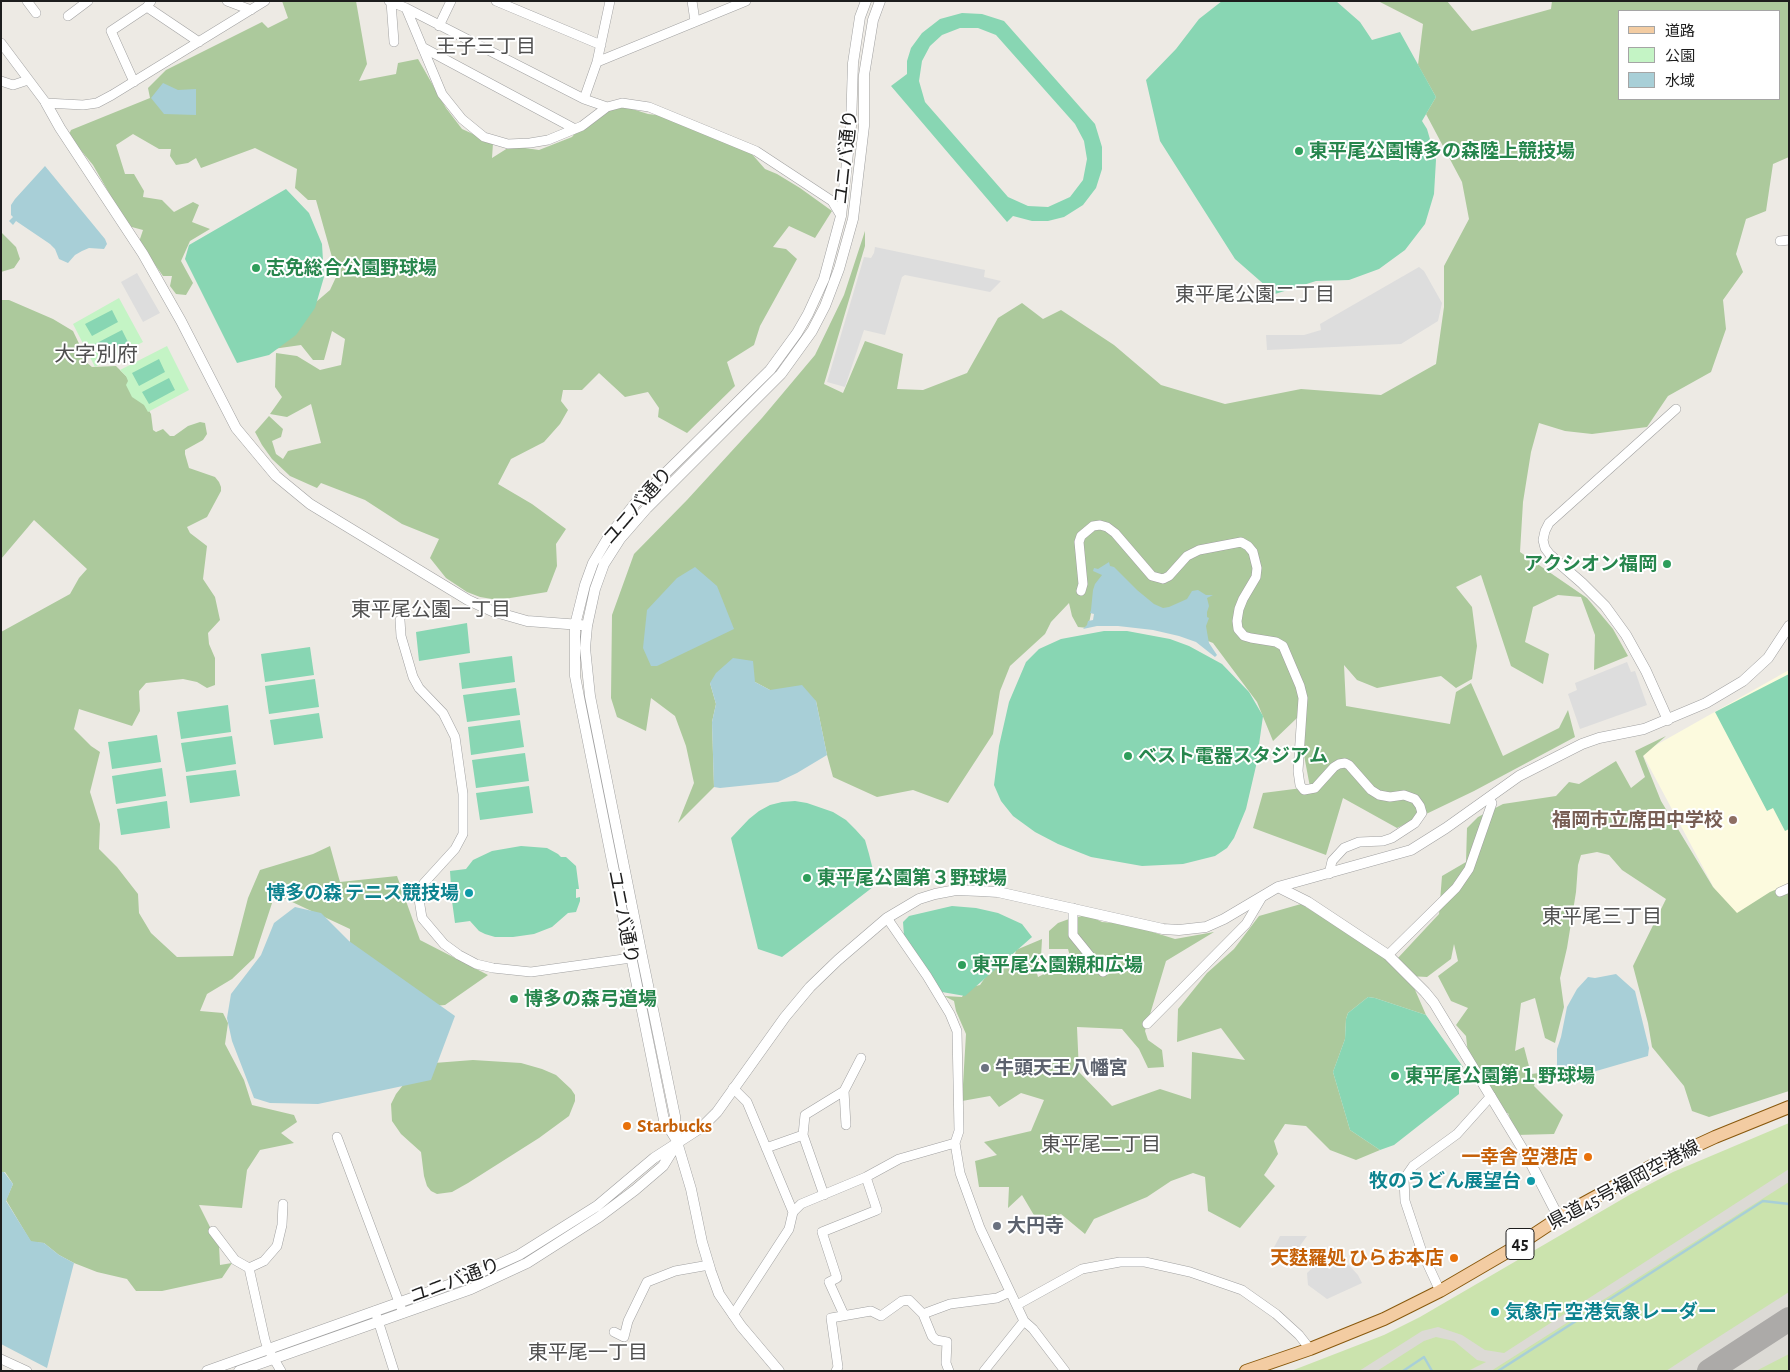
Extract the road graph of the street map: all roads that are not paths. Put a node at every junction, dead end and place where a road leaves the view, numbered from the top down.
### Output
1 (27, 1) edge
2 (88, 1) edge
3 (227, 1) edge
4 (265, 1) edge
5 (451, 1) edge
6 (496, 1) edge
7 (610, 1) edge
8 (692, 1) edge
9 (746, 1) edge
10 (866, 1) edge
11 (880, 1) edge
12 (390, 2) edge
13 (149, 4) edge
14 (76, 5) edge
15 (403, 5) edge
16 (251, 10) junction
17 (36, 13) dead end
18 (68, 16) dead end
19 (695, 20) junction
20 (440, 26) junction
21 (198, 42) junction
22 (394, 42) dead end
23 (1, 43) edge
24 (601, 45) junction
25 (422, 47) junction
26 (597, 62) junction
27 (28, 80) junction
28 (1, 81) edge
29 (134, 82) junction
30 (584, 98) junction
31 (46, 103) junction
32 (607, 107) junction
33 (575, 129) junction
34 (841, 216) junction
35 (854, 219) junction
36 (1676, 409) dead end
37 (1550, 556) joint
38 (1081, 591) dead end
39 (400, 620) dead end
40 (575, 625) junction
41 (587, 626) junction
42 (1789, 626) edge
43 (1668, 720) junction
44 (1488, 798) junction
45 (1329, 874) junction
46 (1278, 887) junction
47 (1262, 897) junction
48 (1073, 908) junction
49 (887, 918) junction
50 (1388, 954) junction
51 (631, 958) junction
52 (1103, 972) dead end
53 (1147, 1024) dead end
54 (861, 1058) dead end
55 (733, 1088) junction
56 (844, 1091) junction
57 (1491, 1096) junction
58 (1789, 1107) edge
59 (846, 1125) dead end
60 (804, 1135) junction
61 (337, 1137) dead end
62 (678, 1142) junction
63 (954, 1144) junction
64 (766, 1148) junction
65 (866, 1177) junction
66 (824, 1196) junction
67 (284, 1204) dead end
68 (793, 1212) junction
69 (1559, 1218) junction
70 (213, 1231) dead end
71 (709, 1265) junction
72 (249, 1268) junction
73 (1440, 1291) junction
74 (1010, 1292) junction
75 (398, 1303) junction
76 (1018, 1305) junction
77 (374, 1311) junction
78 (403, 1313) junction
79 (923, 1314) junction
80 (733, 1315) junction
81 (844, 1315) junction
82 (1024, 1321) junction
83 (378, 1322) junction
84 (614, 1332) dead end
85 (268, 1349) junction
86 (1310, 1349) junction
87 (1, 1359) edge
88 (274, 1359) junction
89 (27, 1371) edge
90 (206, 1371) edge
91 (239, 1371) edge
92 (281, 1371) edge
93 (394, 1371) edge
94 (779, 1371) edge
95 (836, 1371) edge
96 (949, 1371) edge
97 (984, 1371) edge
98 (1065, 1371) edge
99 (1246, 1371) edge

1 - 17 street
2 - 14 street
3 - 16 street
4 - 16 street
5 - 20 street
6 - 24 street
7 - 24 street
8 - 19 street
9 - 19 street
10 - 34 street, ユニバ通り
11 - 35 street, ユニバ通り
12 - 15 street
12 - 22 street
13 - 21 street
13 - 29 street
14 - 18 street
15 - 20 street
15 - 25 street
16 - 21 street
19 - 26 street
20 - 30 street
21 - 29 street
23 - 27 street
24 - 26 street
25 - 33 street
25 - 33 street
26 - 30 street
27 - 28 street
27 - 31 street
29 - 31 street
30 - 32 street
31 - 40 street
32 - 33 street
32 - 34 street
34 - 35 street
34 - 40 street, ユニバ通り
35 - 41 street, ユニバ通り
36 - 37 street
37 - 43 street
38 - 45 street
39 - 51 street
40 - 41 street
40 - 51 street, ユニバ通り
41 - 62 street, ユニバ通り
42 - 43 street
43 - 44 street
44 - 45 street
44 - 50 street
45 - 46 street
46 - 47 street
46 - 50 street
47 - 48 street
47 - 53 street
48 - 49 street
48 - 52 street
49 - 55 street
49 - 63 street
50 - 57 street
51 - 62 street, ユニバ通り
54 - 56 street
55 - 62 street
55 - 64 street
56 - 59 street
56 - 60 street
57 - 69 street
57 - 73 street
58 - 69 main road, 県道45号福岡空港線 / 45
60 - 64 street
60 - 66 street
61 - 75 street
62 - 71 street
62 - 75 street, ユニバ通り
62 - 78 street, ユニバ通り
63 - 65 street
63 - 74 street
64 - 68 street
65 - 66 street
65 - 81 street
66 - 68 street
67 - 72 street
68 - 80 street
69 - 73 main road, 県道45号福岡空港線 / 45
70 - 72 street
71 - 80 street
71 - 84 street
72 - 85 street
73 - 86 main road, 県道45号福岡空港線 / 45
74 - 76 street
74 - 79 street
75 - 77 street, ユニバ通り
75 - 78 street
76 - 82 street
76 - 86 street
77 - 83 street
77 - 85 street, ユニバ通り
78 - 83 street, ユニバ通り
79 - 81 street
79 - 96 street
80 - 94 street
81 - 95 street
82 - 97 street
82 - 98 street
83 - 88 street, ユニバ通り
83 - 93 street
85 - 88 street
85 - 90 street, ユニバ通り
86 - 99 main road, 県道45号福岡空港線 / 45
87 - 89 street
88 - 91 street, ユニバ通り
88 - 92 street

